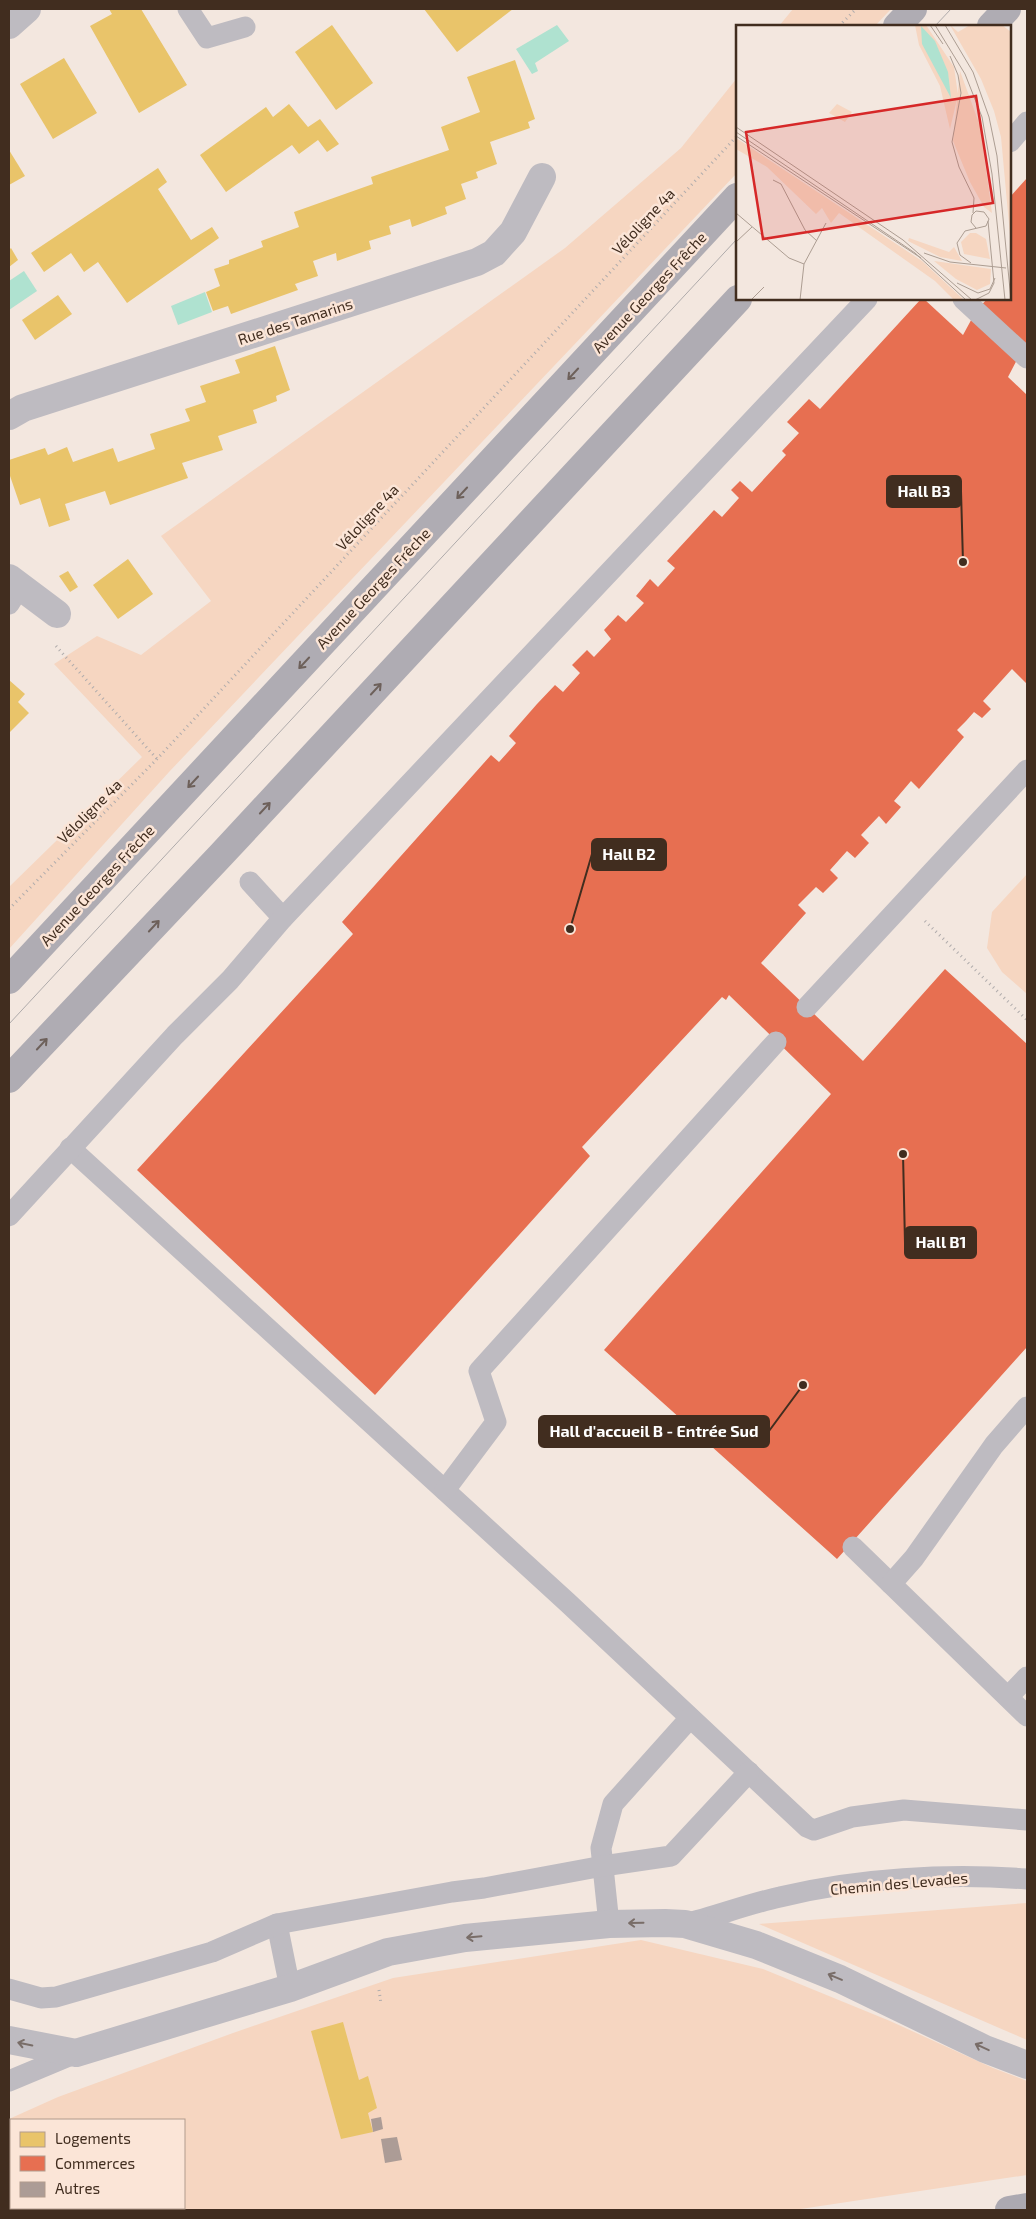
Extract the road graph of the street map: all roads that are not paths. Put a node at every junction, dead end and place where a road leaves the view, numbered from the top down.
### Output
1 (27, 9) edge
2 (188, 9) edge
3 (913, 9) edge
4 (1007, 9) edge
5 (9, 25) edge
6 (898, 25) edge
7 (992, 25) edge
8 (245, 27) dead end
9 (1027, 122) edge
10 (1011, 141) edge
11 (542, 177) dead end
12 (736, 198) edge
13 (737, 300) edge
14 (866, 300) edge
15 (964, 300) edge
16 (1027, 358) edge
17 (9, 416) edge
18 (13, 589) edge
19 (57, 614) road end
20 (1027, 770) edge
21 (250, 882) dead end
22 (284, 918) junction
23 (9, 980) edge
24 (806, 1007) dead end
25 (776, 1042) dead end
26 (9, 1080) edge
27 (70, 1148) junction
28 (9, 1216) edge
29 (1027, 1407) edge
30 (445, 1490) junction
31 (853, 1547) dead end
32 (891, 1584) junction
33 (1027, 1677) edge
34 (1008, 1697) junction
35 (1027, 1716) edge
36 (690, 1718) junction
37 (749, 1772) junction
38 (1027, 1820) edge
39 (602, 1866) junction
40 (1027, 1880) edge
41 (277, 1924) junction
42 (609, 1924) junction
43 (685, 1924) junction
44 (9, 1988) edge
45 (290, 1988) junction
46 (9, 2040) edge
47 (76, 2053) junction
48 (1027, 2065) edge
49 (9, 2081) edge
50 (1027, 2207) edge
51 (1009, 2210) edge

1 - 5 street
2 - 8 lane
3 - 6 main road
4 - 7 main road
9 - 10 lane
11 - 17 street, Rue des Tamarins
12 -> 23 main road, Avenue Georges Frêche
26 -> 13 main road
14 - 22 lane
15 - 16 lane
18 - 19 street
20 - 24 lane
21 - 22 lane
22 - 27 lane
25 - 30 lane
27 - 28 lane
27 - 30 lane
29 - 32 lane
30 - 36 lane
31 - 32 lane
32 - 34 lane
33 - 34 lane
34 - 35 lane
36 - 37 lane
36 - 39 lane
37 - 38 lane
37 - 39 lane
39 - 41 lane
39 - 42 lane
40 - 43 lane, Chemin des Levades
41 - 44 lane
41 - 45 lane
43 -> 42 street
42 -> 45 street
48 -> 43 street
45 - 47 street
47 -> 46 street
47 - 49 lane
50 - 51 highway

